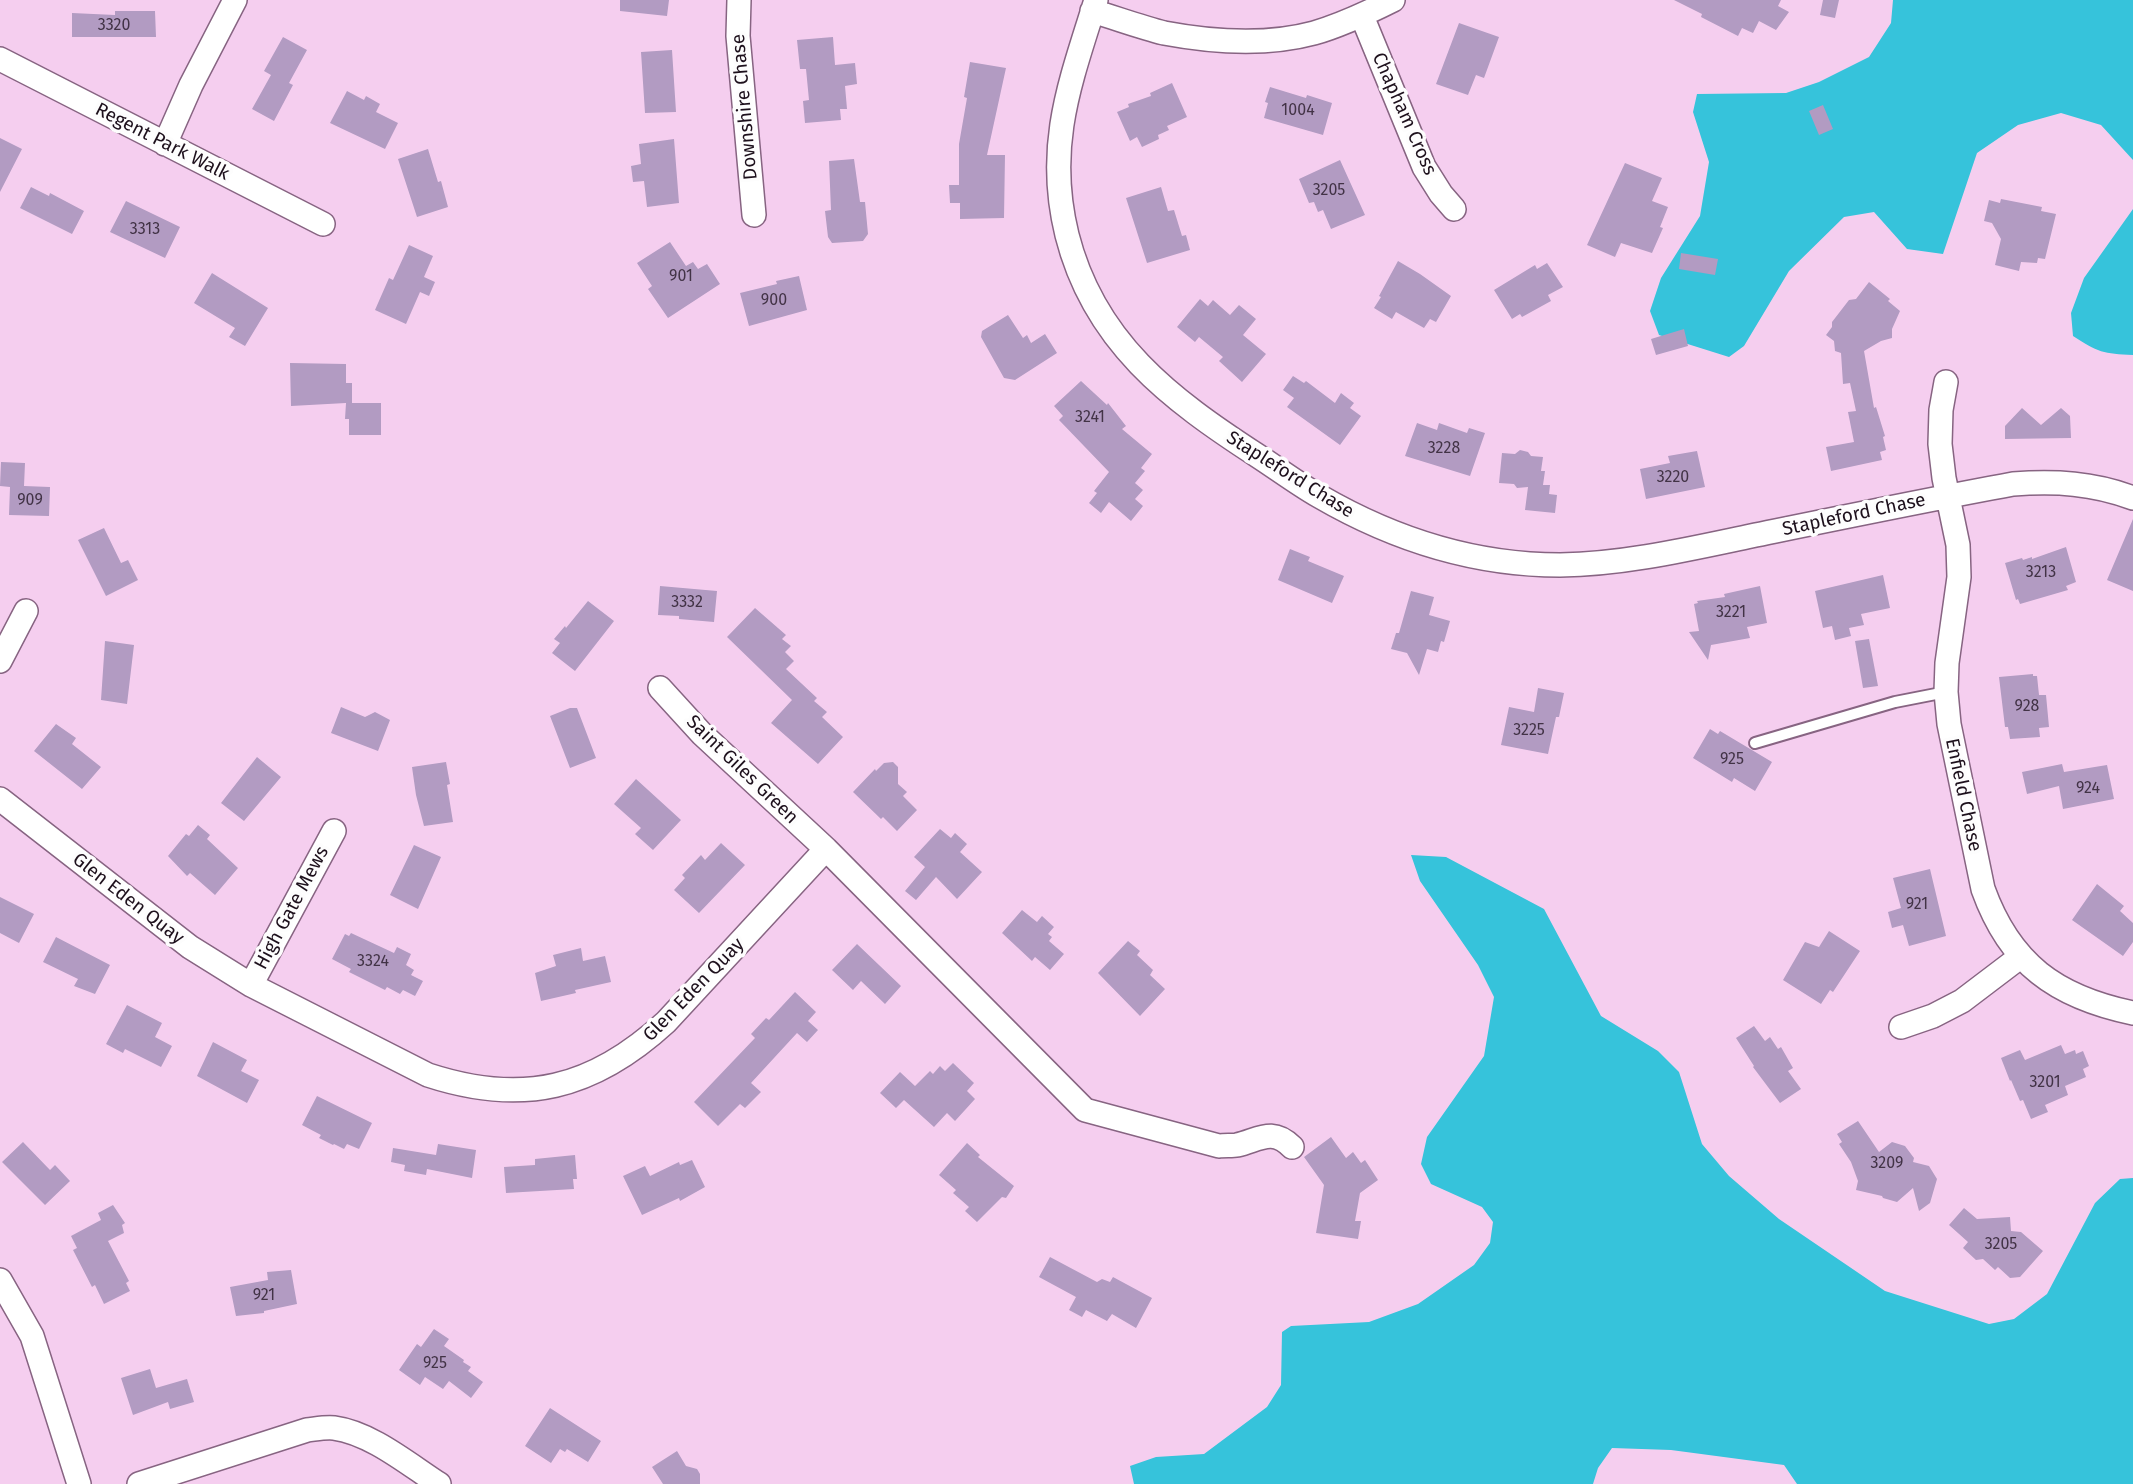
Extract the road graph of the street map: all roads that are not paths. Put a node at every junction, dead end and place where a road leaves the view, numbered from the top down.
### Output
1 (235, 0) edge
2 (739, 0) edge
3 (1393, 0) edge
4 (1094, 5) edge
5 (1362, 16) junction
6 (0, 59) edge
7 (165, 144) junction
8 (1454, 209) dead end
9 (754, 215) dead end
10 (323, 224) dead end
11 (1946, 383) dead end
12 (1947, 496) junction
13 (2133, 498) edge
14 (26, 611) dead end
15 (0, 661) edge
16 (660, 688) dead end
17 (1946, 692) junction
18 (1755, 743) dead end
19 (0, 799) edge
20 (334, 831) dead end
21 (826, 849) junction
22 (2020, 957) junction
23 (251, 985) junction
24 (2133, 1013) edge
25 (1901, 1027) dead end
26 (1292, 1147) dead end
27 (0, 1280) edge
28 (79, 1484) edge
29 (139, 1484) edge
30 (439, 1484) edge

1 - 7 street
2 - 9 street, Downshire Chase
3 - 5 street
4 - 5 street
4 - 12 street, Stapleford Chase
5 - 8 street, Chapham Cross
6 - 7 street, Regent Park Walk
7 - 10 street, Regent Park Walk
11 - 12 street, Enfield Chase
12 - 13 street, Stapleford Chase
12 - 17 street, Enfield Chase
14 - 15 street
16 - 21 street, Saint Giles Green
17 - 18 lane
17 - 22 street, Enfield Chase
19 - 23 street, Glen Eden Quay
20 - 23 street, High Gate Mews
21 - 23 street, Glen Eden Quay
21 - 26 street
22 - 24 street, Enfield Chase
22 - 25 street
27 - 28 street
29 - 30 street

